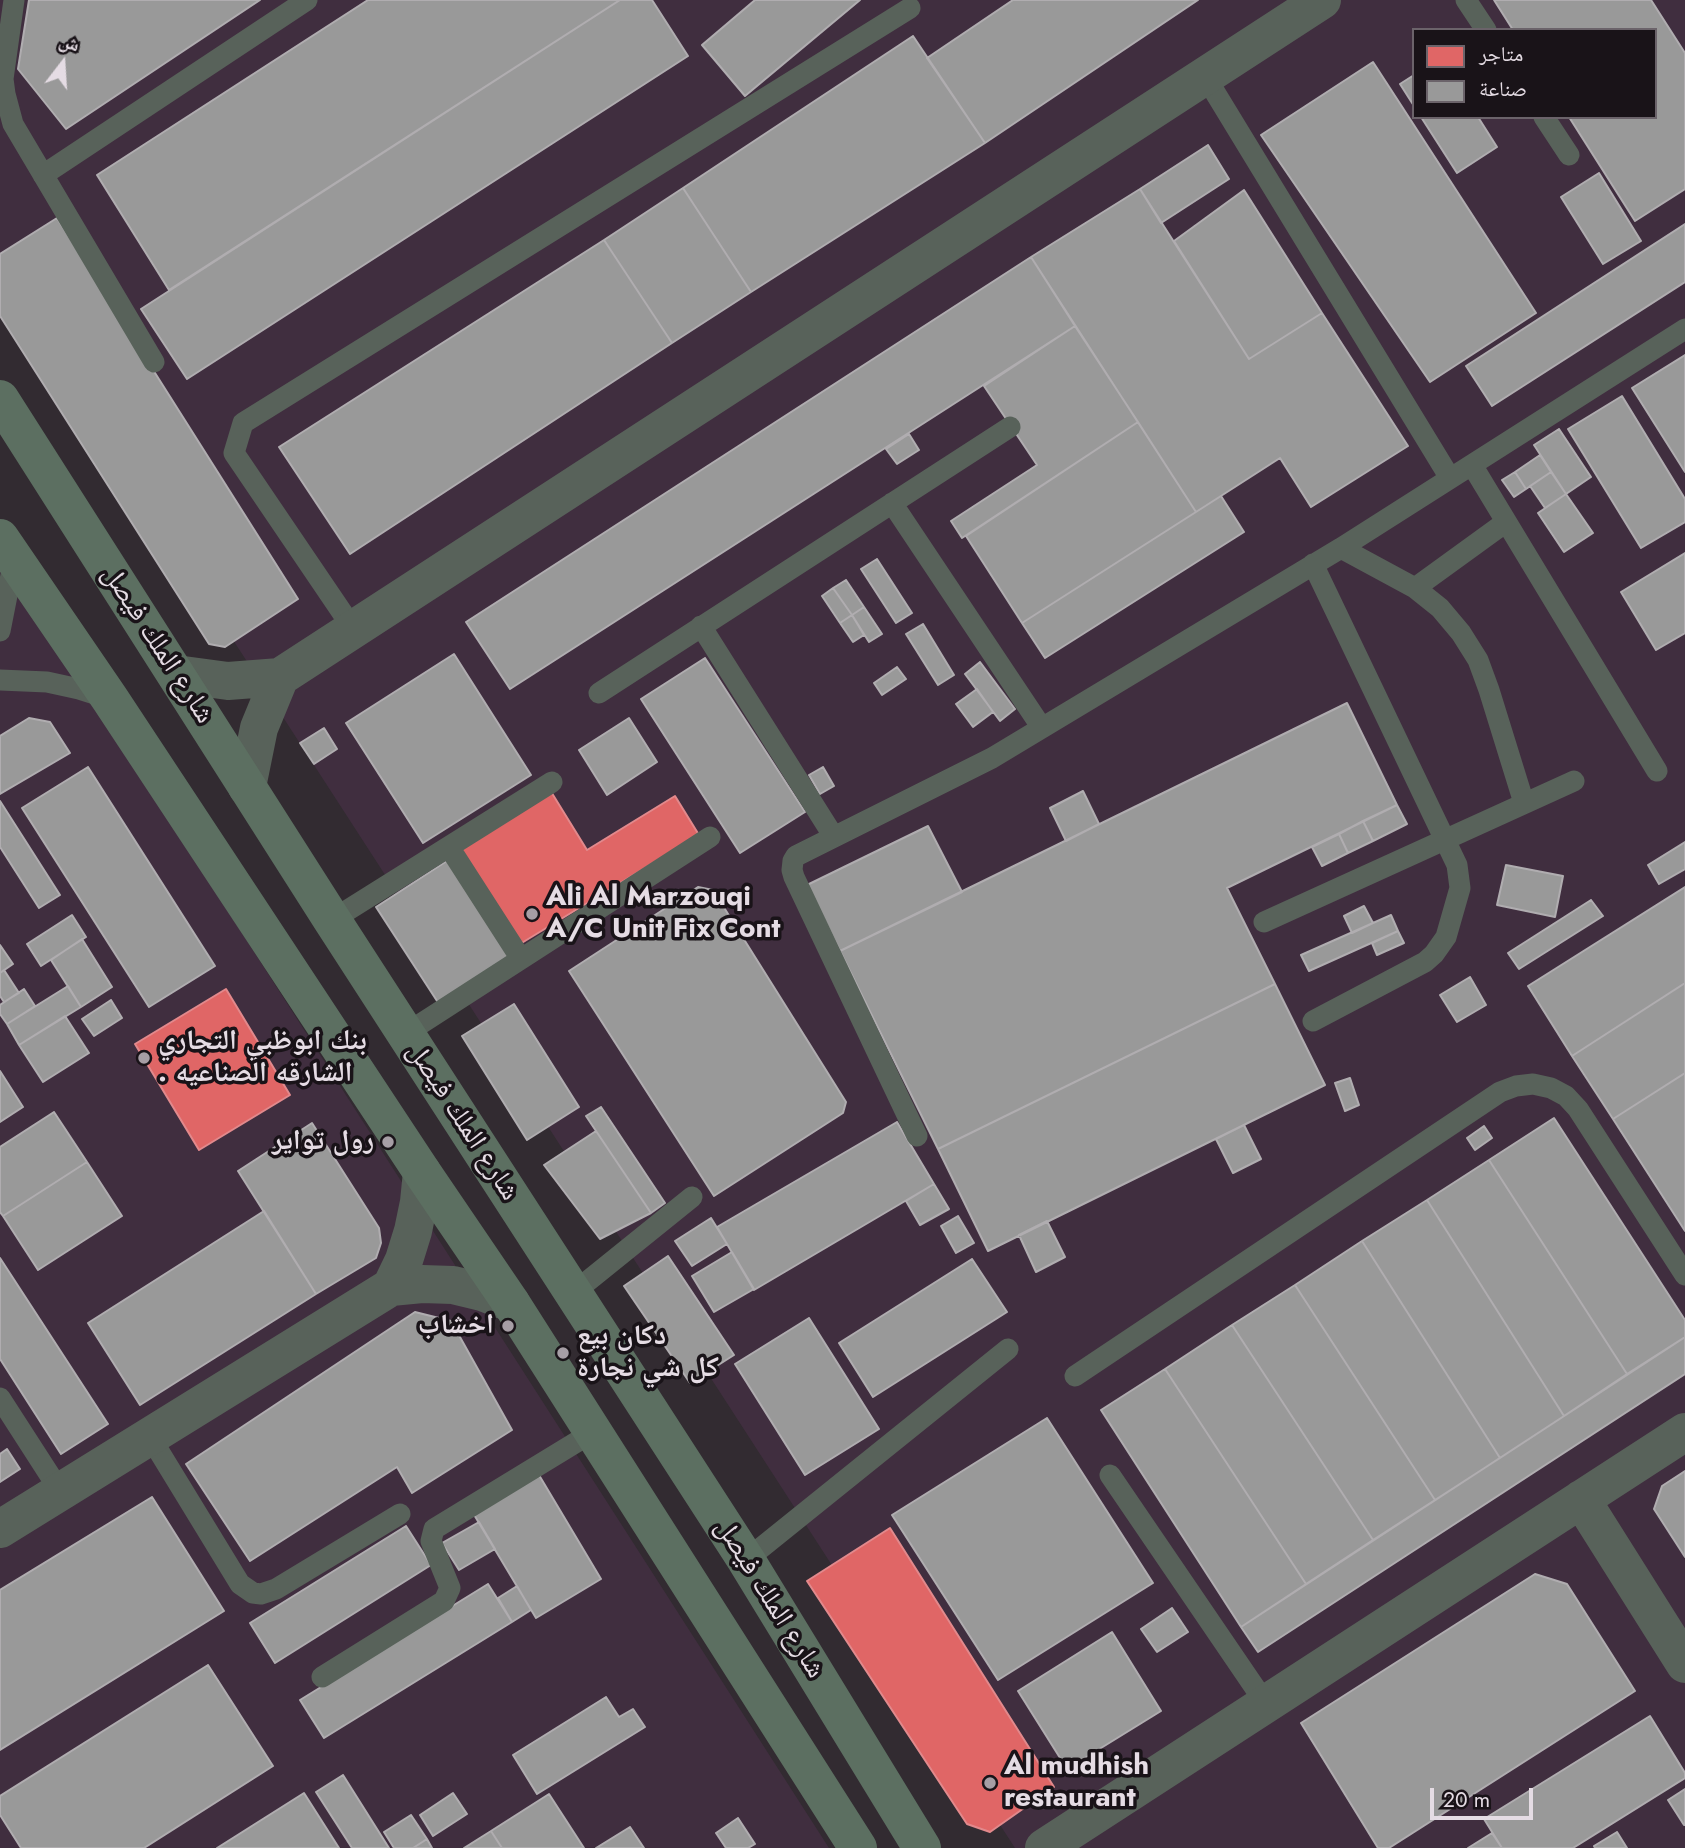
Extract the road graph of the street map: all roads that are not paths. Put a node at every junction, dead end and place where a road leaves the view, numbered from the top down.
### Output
1 (15, 0) edge
2 (307, 0) edge
3 (1322, 0) edge
4 (1466, 0) edge
5 (909, 8) dead end
6 (1485, 28) edge
7 (1205, 76) junction
8 (1545, 119) edge
9 (1569, 155) dead end
10 (43, 175) junction
11 (1685, 329) edge
12 (153, 362) dead end
13 (0, 399) edge
14 (1010, 427) dead end
15 (1472, 465) junction
16 (1450, 478) junction
17 (892, 503) junction
18 (1506, 522) junction
19 (1340, 548) junction
20 (7, 549) edge
21 (1313, 564) junction
22 (1415, 588) junction
23 (701, 626) junction
24 (354, 630) junction
25 (0, 631) edge
26 (176, 674) junction
27 (280, 677) junction
28 (0, 680) edge
29 (599, 693) dead end
30 (110, 699) junction
31 (1042, 728) junction
32 (1657, 771) dead end
33 (1574, 781) dead end
34 (552, 782) dead end
35 (247, 787) junction
36 (1524, 803) junction
37 (710, 837) dead end
38 (834, 837) junction
39 (1445, 839) junction
40 (449, 847) junction
41 (332, 920) junction
42 (1264, 922) dead end
43 (521, 959) junction
44 (1313, 1021) dead end
45 (405, 1034) junction
46 (917, 1136) dead end
47 (422, 1172) junction
48 (692, 1197) dead end
49 (1685, 1275) edge
50 (391, 1287) junction
51 (573, 1293) junction
52 (511, 1303) junction
53 (1008, 1349) dead end
54 (1075, 1376) dead end
55 (0, 1398) edge
56 (593, 1432) junction
57 (1685, 1432) edge
58 (149, 1435) junction
59 (1110, 1475) dead end
60 (60, 1491) junction
61 (1581, 1499) junction
62 (400, 1514) dead end
63 (0, 1529) edge
64 (746, 1560) junction
65 (1685, 1664) edge
66 (322, 1677) dead end
67 (1266, 1704) junction
68 (858, 1848) edge
69 (922, 1848) edge
70 (1044, 1848) edge

1 - 10 lane
2 - 10 lane
3 - 7 street
4 - 6 lane
5 - 24 lane
7 - 16 lane
7 - 24 street
8 - 9 lane
10 - 12 lane
11 - 15 lane
13 - 26 main road, شارع الملك فيصل
14 - 17 lane
15 - 16 lane
15 - 18 lane
16 - 19 lane
17 - 23 lane
17 - 31 lane
18 - 22 lane
18 - 32 lane
19 - 21 lane
19 - 22 lane
20 - 25 lane
20 - 30 main road, شارع الملك فيصل
21 - 31 lane
21 - 39 lane
22 - 36 lane
23 - 29 lane
23 - 38 lane
24 - 27 street
26 - 27 street
26 - 35 main road, شارع الملك فيصل
27 - 35 street
28 - 30 lane
30 - 47 main road, شارع الملك فيصل
31 - 38 lane
33 - 36 lane
34 - 40 lane
35 - 41 main road, شارع الملك فيصل
36 - 39 lane
37 - 43 lane
38 - 46 lane
39 - 42 lane
39 - 44 lane
40 - 41 lane
40 - 43 lane
41 - 45 main road, شارع الملك فيصل
43 - 45 lane
45 - 51 main road, شارع الملك فيصل
47 - 50 street
47 - 52 main road, شارع الملك فيصل
48 - 51 lane
49 - 54 lane
50 - 52 street
50 - 58 street
51 - 64 main road, شارع الملك فيصل
52 - 56 main road, شارع الملك فيصل
53 - 64 lane
55 - 60 lane
56 - 66 lane
56 - 68 main road, شارع الملك فيصل
57 - 61 street
58 - 60 street
58 - 62 lane
59 - 67 lane
60 - 63 street
61 - 65 street
61 - 67 street
64 - 69 main road, شارع الملك فيصل
67 - 70 street

